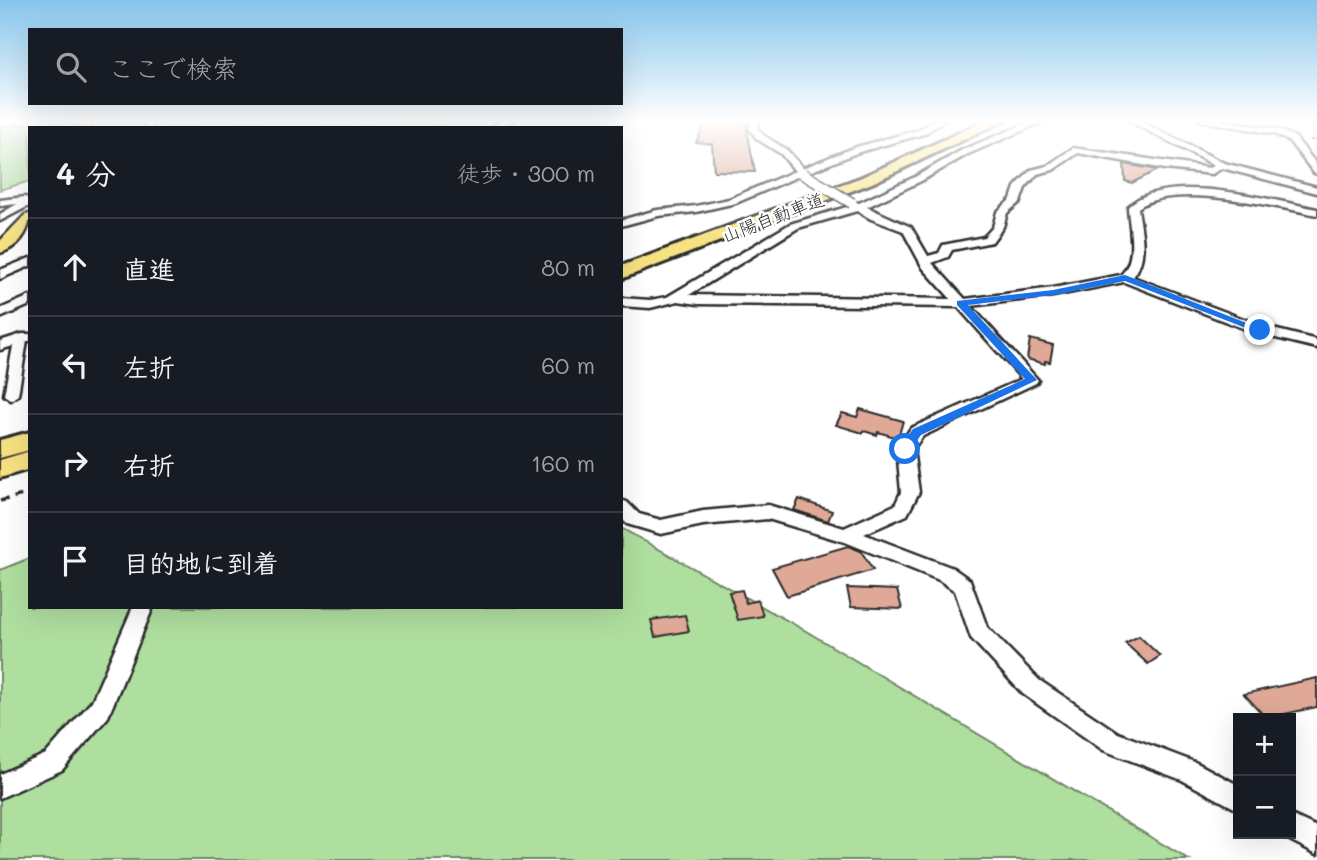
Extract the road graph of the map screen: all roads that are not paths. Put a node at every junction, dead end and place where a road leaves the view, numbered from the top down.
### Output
1 (791, 160) edge
2 (832, 160) edge
3 (880, 160) edge
4 (911, 160) edge
5 (948, 160) edge
6 (1061, 160) edge
7 (1136, 160) edge
8 (1211, 160) edge
9 (1221, 165) junction
10 (801, 173) junction
11 (1317, 190) edge
12 (0, 202) edge
13 (856, 205) junction
14 (623, 210) edge
15 (1317, 212) edge
16 (657, 213) junction
17 (0, 219) edge
18 (28, 221) edge
19 (623, 222) edge
20 (0, 248) edge
21 (623, 259) edge
22 (925, 260) junction
23 (28, 262) edge
24 (623, 272) edge
25 (0, 275) edge
26 (1125, 278) junction
27 (678, 297) junction
28 (28, 301) edge
29 (623, 302) edge
30 (961, 303) junction
31 (0, 314) edge
32 (1317, 336) edge
33 (25, 338) edge
34 (1283, 338) junction
35 (1317, 344) edge
36 (0, 346) edge
37 (11, 395) dead end
38 (28, 441) edge
39 (0, 449) edge
40 (28, 461) edge
41 (0, 468) edge
42 (623, 509) edge
43 (847, 534) junction
44 (142, 609) edge
45 (0, 786) edge
46 (1233, 795) edge
47 (1296, 830) edge
48 (1317, 841) edge

1 - 10 street
2 - 10 street
3 - 21 highway, 山陽自動車道
4 - 24 highway, 山陽自動車道
5 - 13 street
6 - 22 street
7 - 9 street
8 - 9 street
9 - 11 street
10 - 13 street, bridge
10 - 16 street
12 - 17 street
13 - 22 street
13 - 27 street
14 - 16 street
15 - 26 street
16 - 19 street
18 - 20 main road
22 - 30 street
23 - 25 street
26 - 30 street
26 - 34 street
27 - 29 street
27 - 30 street
28 - 31 street
30 - 43 street
32 - 34 street
33 - 36 street
33 - 37 street
34 - 35 street
38 - 39 highway
40 - 41 highway
42 - 43 street
43 - 46 street
44 - 45 street
47 - 48 street

